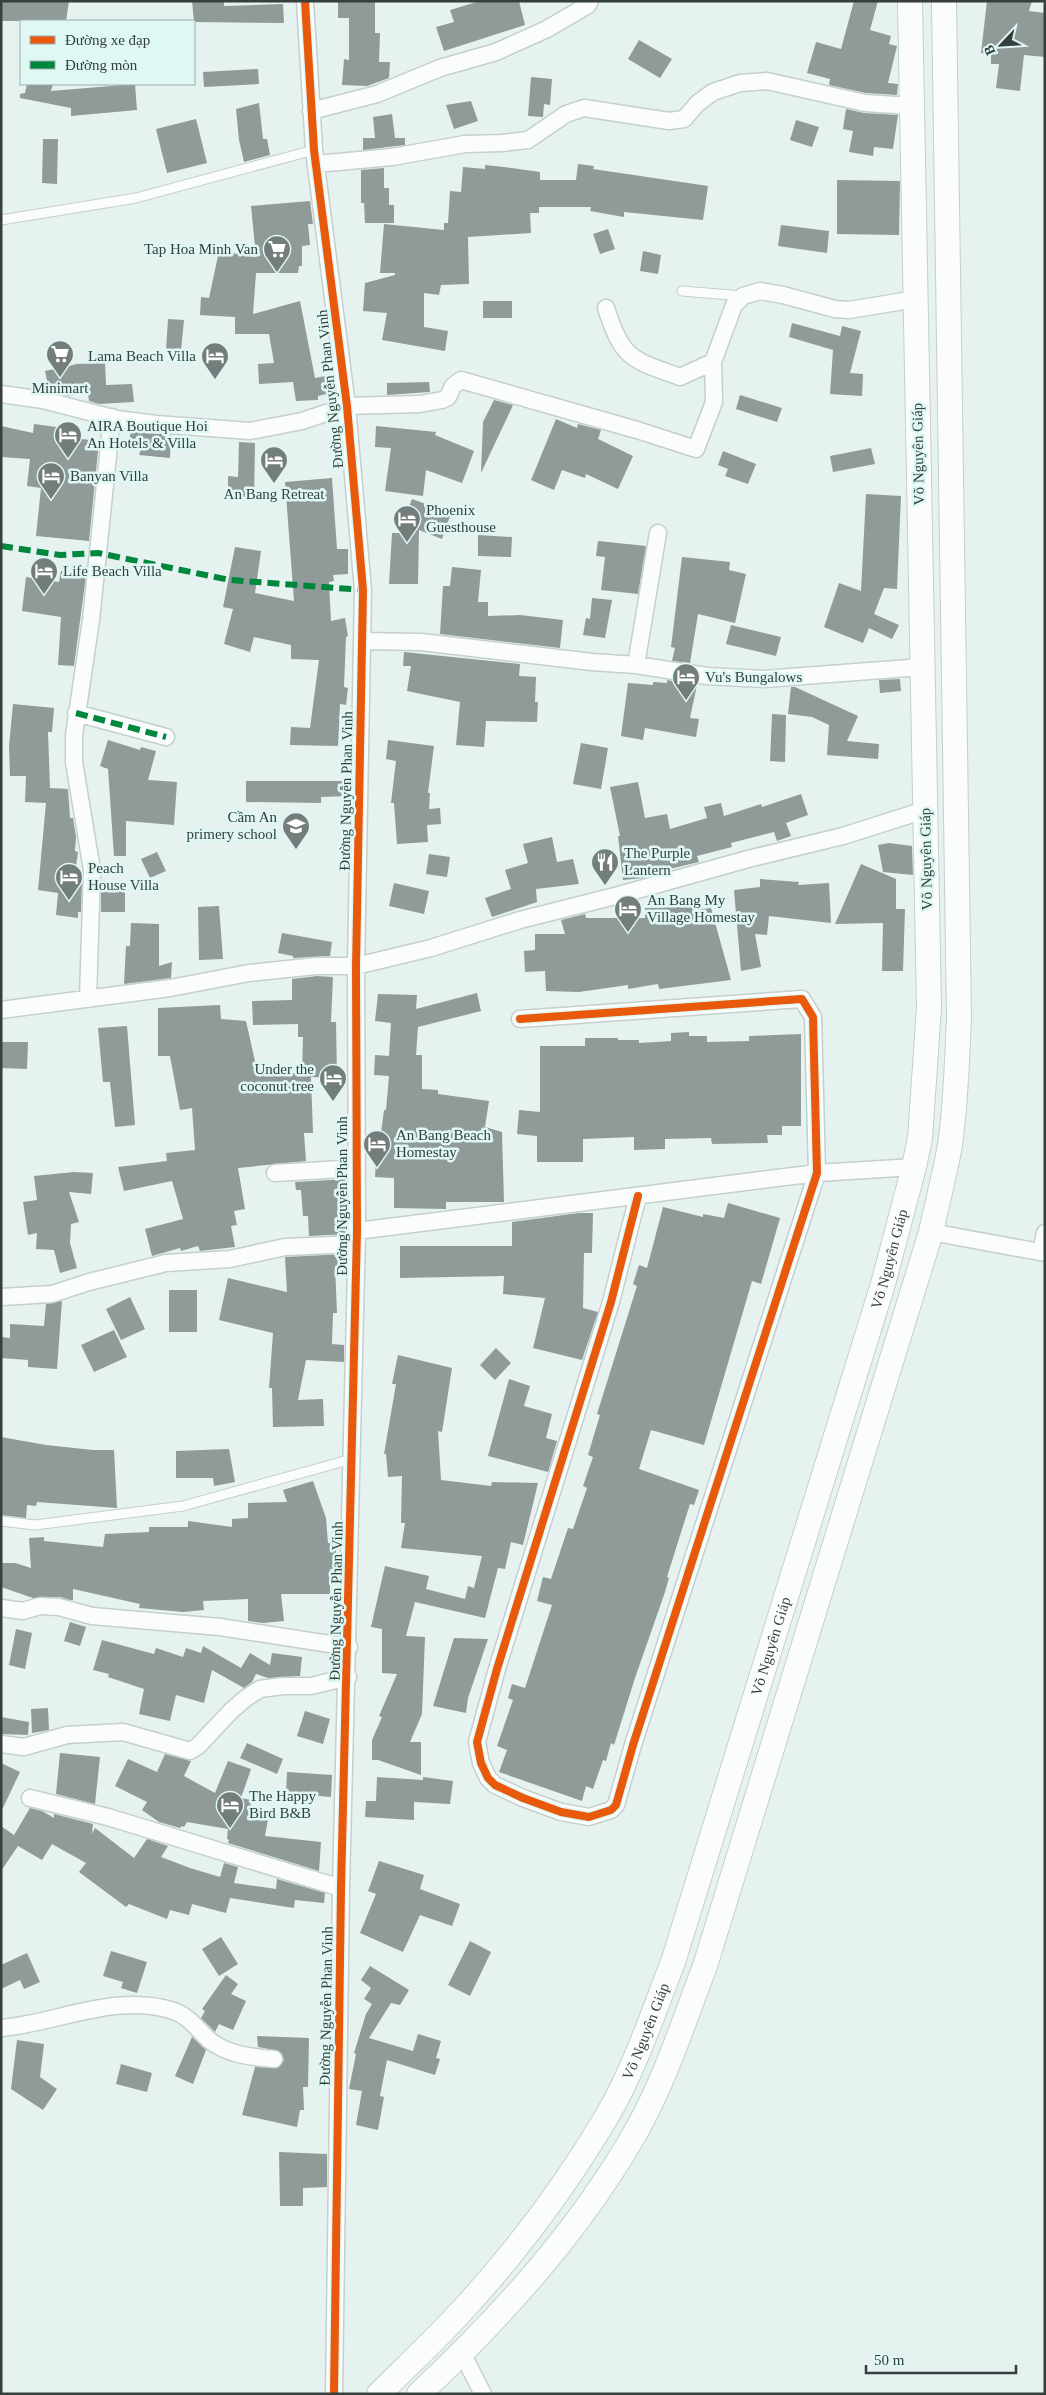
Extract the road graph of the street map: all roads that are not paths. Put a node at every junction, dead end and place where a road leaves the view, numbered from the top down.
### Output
1 (305, 1) edge
2 (590, 1) edge
3 (910, 1) edge
4 (944, 1) edge
5 (911, 106) junction
6 (311, 111) junction
7 (315, 157) junction
8 (1, 220) edge
9 (682, 291) dead end
10 (743, 296) junction
11 (916, 298) junction
12 (606, 308) dead end
13 (713, 362) junction
14 (1, 394) edge
15 (347, 406) junction
16 (112, 417) junction
17 (658, 533) dead end
18 (362, 641) junction
19 (636, 665) junction
20 (922, 667) junction
21 (76, 713) junction
22 (166, 737) dead end
23 (925, 810) junction
24 (356, 966) junction
25 (88, 999) junction
26 (1, 1010) edge
27 (520, 1019) dead end
28 (914, 1167) junction
29 (357, 1168) junction
30 (274, 1173) dead end
31 (817, 1173) junction
32 (944, 1173) junction
33 (638, 1196) junction
34 (931, 1232) junction
35 (1045, 1233) edge
36 (357, 1237) junction
37 (1043, 1253) edge
38 (1, 1297) edge
39 (352, 1459) junction
40 (1, 1522) edge
41 (1, 1608) edge
42 (348, 1647) junction
43 (348, 1677) junction
44 (1, 1744) edge
45 (30, 1798) dead end
46 (341, 1888) junction
47 (1, 2028) edge
48 (274, 2058) dead end
49 (462, 2353) junction
50 (334, 2394) edge
51 (379, 2394) edge
52 (419, 2394) edge
53 (482, 2394) edge

1 - 6 street, Đường Nguyễn Phan Vinh
2 - 6 street
3 - 5 main road, Võ Nguyên Giáp
4 - 32 main road, Võ Nguyên Giáp
5 - 7 street
5 - 11 main road, Võ Nguyên Giáp
6 - 7 street, Đường Nguyễn Phan Vinh
7 - 8 lane
7 - 15 street, Đường Nguyễn Phan Vinh
9 - 10 lane
10 - 11 street
10 - 13 street
11 - 20 main road, Võ Nguyên Giáp
12 - 13 street
13 - 15 street
14 - 16 street
15 - 16 street
15 - 18 street, Đường Nguyễn Phan Vinh
16 - 21 street
17 - 19 street
18 - 19 street
18 - 24 street, Đường Nguyễn Phan Vinh
19 - 20 street
20 - 23 main road, Võ Nguyên Giáp
21 - 22 street
21 - 25 street
23 - 24 street
23 - 28 main road, Võ Nguyên Giáp
24 - 25 street
24 - 29 street, Đường Nguyễn Phan Vinh
25 - 26 street
27 - 31 street
28 - 31 street
28 - 32 main road
28 - 51 main road, Võ Nguyên Giáp
29 - 30 street
29 - 36 street, Đường Nguyễn Phan Vinh
31 - 33 street
31 - 33 street
32 - 34 main road, Võ Nguyên Giáp
33 - 36 street
34 - 37 street
34 - 49 main road, Võ Nguyên Giáp
35 - 37 street
36 - 38 street
36 - 39 street, Đường Nguyễn Phan Vinh
39 - 40 lane
39 - 42 street, Đường Nguyễn Phan Vinh
41 - 42 street
42 - 43 street, Đường Nguyễn Phan Vinh
43 - 44 street
43 - 46 street, Đường Nguyễn Phan Vinh
45 - 46 street
46 - 50 street, Đường Nguyễn Phan Vinh
47 - 48 street
49 - 52 main road, Võ Nguyên Giáp
49 - 53 street

